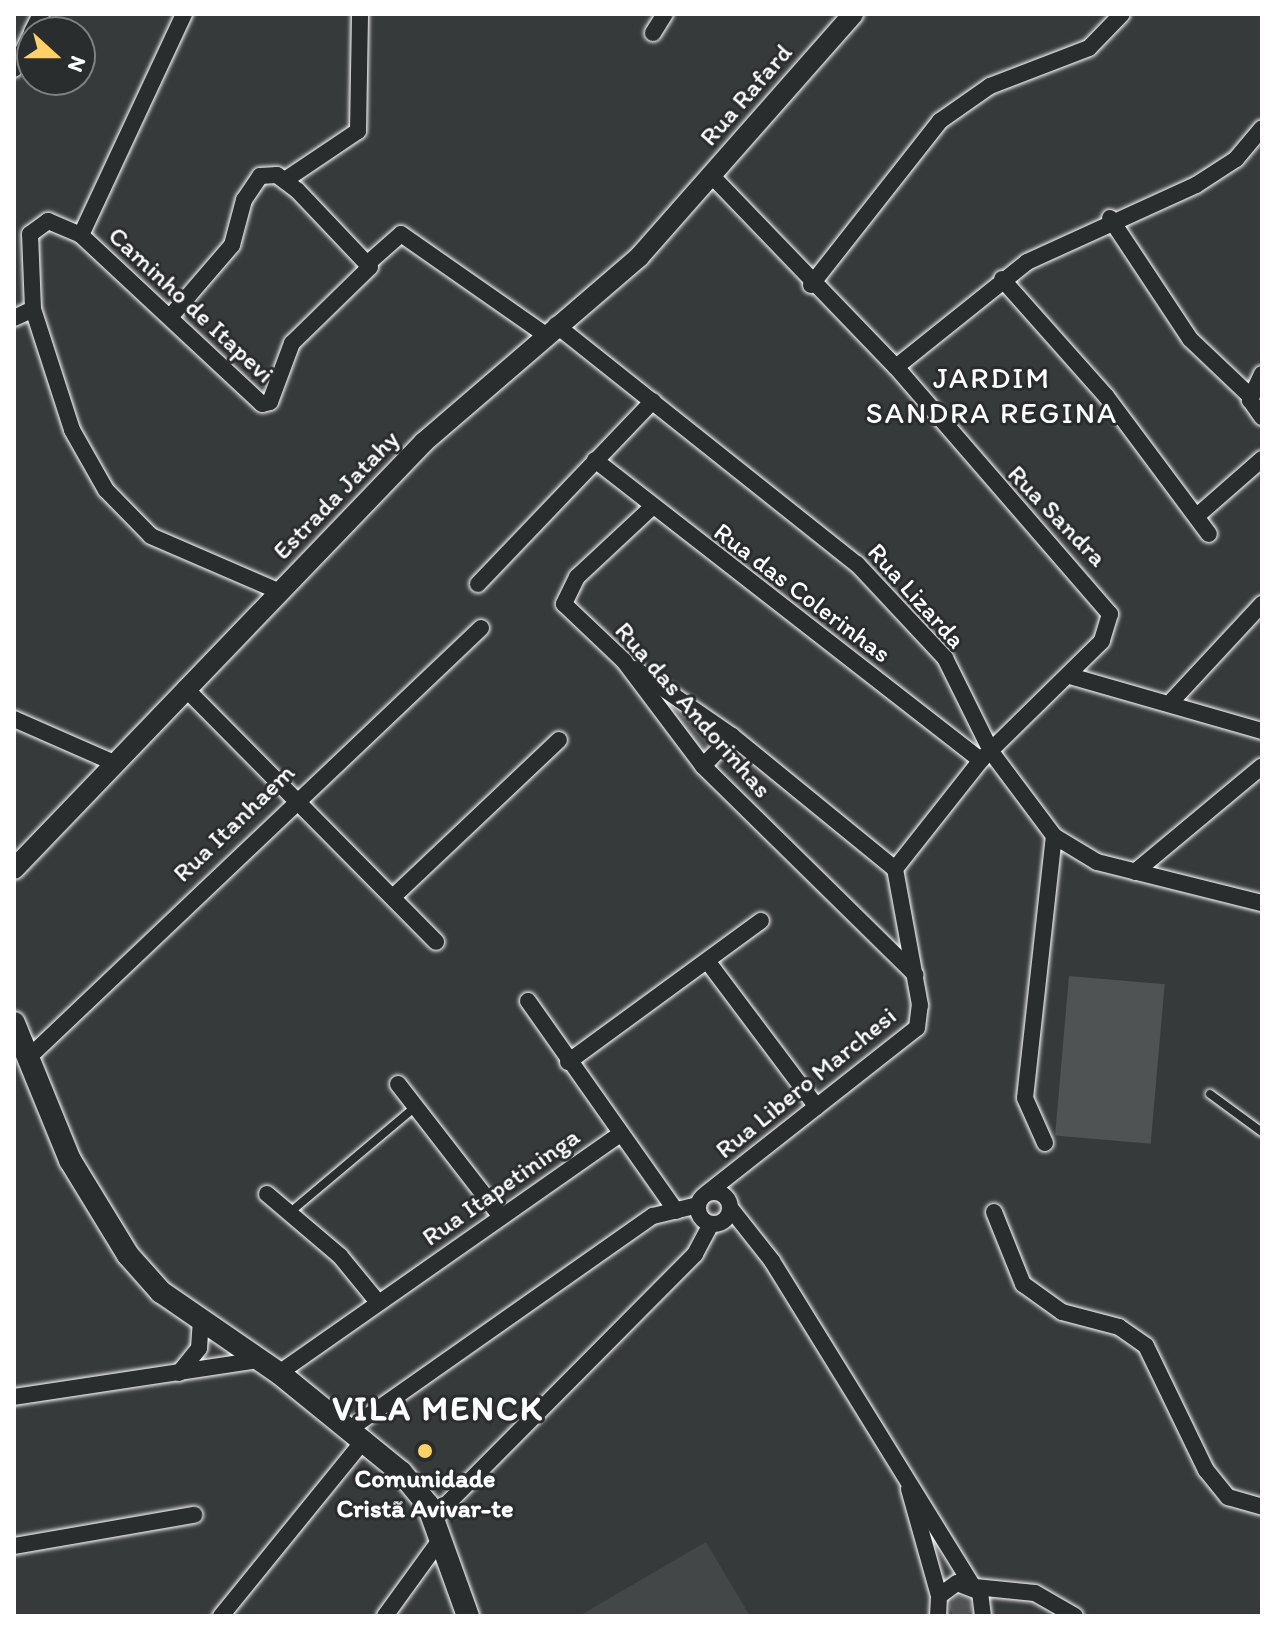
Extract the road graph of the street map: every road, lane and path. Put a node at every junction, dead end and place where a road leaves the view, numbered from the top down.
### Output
1 (184, 14) edge
2 (360, 14) edge
3 (665, 14) edge
4 (853, 14) edge
5 (1122, 14) edge
6 (653, 33) dead end
7 (1262, 128) edge
8 (711, 175) junction
9 (285, 180) junction
10 (1110, 218) junction
11 (397, 233) joint
12 (81, 235) junction
13 (367, 264) junction
14 (1002, 279) junction
15 (811, 285) junction
16 (33, 309) junction
17 (171, 316) junction
18 (14, 318) edge
19 (550, 329) junction
20 (896, 367) junction
21 (1262, 374) edge
22 (1250, 396) junction
23 (653, 401) junction
24 (1262, 417) edge
25 (1262, 459) edge
26 (595, 460) junction
27 (651, 508) junction
28 (1198, 515) junction
29 (1209, 534) dead end
30 (478, 584) dead end
31 (278, 591) junction
32 (1262, 604) edge
33 (481, 628) dead end
34 (624, 661) junction
35 (1070, 676) junction
36 (185, 688) junction
37 (1169, 704) junction
38 (14, 719) edge
39 (1262, 731) edge
40 (732, 736) junction
41 (559, 740) dead end
42 (986, 757) junction
43 (112, 762) junction
44 (703, 766) junction
45 (1262, 766) edge
46 (297, 795) junction
47 (1054, 836) junction
48 (14, 869) edge
49 (895, 869) junction
50 (1135, 872) junction
51 (394, 896) junction
52 (1262, 903) edge
53 (761, 921) dead end
54 (436, 942) dead end
55 (708, 962) junction
56 (916, 975) junction
57 (528, 1001) dead end
58 (14, 1023) edge
59 (27, 1059) junction
60 (568, 1062) junction
61 (398, 1084) dead end
62 (1210, 1094) dead end
63 (415, 1107) junction
64 (817, 1107) junction
65 (1262, 1132) edge
66 (618, 1136) junction
67 (1045, 1143) dead end
68 (267, 1194) dead end
69 (702, 1199) junction
70 (731, 1209) junction
71 (676, 1211) junction
72 (994, 1212) dead end
73 (288, 1214) junction
74 (501, 1217) junction
75 (711, 1224) junction
76 (377, 1301) junction
77 (201, 1320) junction
78 (260, 1360) junction
79 (179, 1373) junction
80 (279, 1373) junction
81 (14, 1397) edge
82 (358, 1433) junction
83 (906, 1480) junction
84 (1262, 1507) edge
85 (194, 1515) dead end
86 (434, 1517) junction
87 (440, 1540) junction
88 (14, 1546) edge
89 (974, 1586) junction
90 (1000, 1589) junction
91 (939, 1596) junction
92 (984, 1613) edge
93 (221, 1616) edge
94 (385, 1616) edge
95 (468, 1616) edge
96 (938, 1616) edge
97 (1075, 1616) edge

1 - 12 street
2 - 9 street
3 - 6 street
4 - 8 street, Rua Rafard
5 - 15 street
7 - 10 street
8 - 15 street, Rua Sandra
8 - 19 street, Estrada Jatahy
9 - 13 street
9 - 17 street
10 - 14 street
10 - 22 street
11 - 13 street, Caminho de Itapevi
11 - 19 street, Rua Lizarda
12 - 16 street, Caminho de Itapevi
12 - 17 street, Caminho de Itapevi
13 - 17 street, Caminho de Itapevi
14 - 20 street
14 - 28 street
15 - 20 street, Rua Sandra
16 - 18 street
16 - 31 street
19 - 23 street, Rua Lizarda
19 - 31 street, Estrada Jatahy
20 - 35 street, Rua Sandra
21 - 22 street
22 - 24 street
23 - 26 street
23 - 42 street, Rua Lizarda
25 - 28 street
26 - 27 street, Rua das Colerinhas
26 - 30 street
27 - 34 street, Rua das Andorinhas
27 - 42 street, Rua das Colerinhas
28 - 29 street
31 - 36 street, Estrada Jatahy
32 - 37 street
33 - 46 street, Rua Itanhaem
34 - 40 street
34 - 44 street, Rua das Andorinhas
35 - 37 street
35 - 42 street, Rua Sandra
36 - 43 street, Estrada Jatahy
36 - 46 street
37 - 39 street
38 - 43 street
40 - 44 street
40 - 49 street
41 - 51 street
42 - 47 street, Rua Lizarda
42 - 49 street
43 - 48 street, Estrada Jatahy
44 - 56 street, Rua das Andorinhas
45 - 50 street
46 - 51 street
46 - 59 street, Rua Itanhaem
47 - 50 street, Rua Lizarda
47 - 67 street
49 - 56 street, Rua Libero Marchesi
50 - 52 street, Rua Lizarda
51 - 54 street
53 - 55 street
55 - 60 street
55 - 64 street
56 - 64 street, Rua Libero Marchesi
57 - 60 street, Rua Itapetininga
58 - 59 main road
59 - 77 main road
60 - 66 street, Rua Itapetininga
61 - 63 street
62 - 65 lane
63 - 73 lane
63 - 74 street
64 - 69 street, Rua Libero Marchesi
66 - 71 street
66 - 74 street, Rua Itapetininga
68 - 73 street
69 - 70 street
69 - 71 street, Rua Libero Marchesi
69 - 75 street
70 - 75 street
70 - 83 street
71 - 82 street, Rua Libero Marchesi
72 - 84 street
73 - 76 street
74 - 76 street, Rua Itapetininga
75 - 86 street
76 - 80 street, Rua Itapetininga
77 - 78 main road
77 - 79 street
78 - 79 street
78 - 80 main road
79 - 81 street
80 - 82 main road
82 - 86 main road
82 - 93 street, Rua Libero Marchesi
83 - 89 street
83 - 91 street
85 - 88 street
86 - 87 main road
87 - 94 street
87 - 95 main road
89 - 90 street
89 - 91 street
89 - 92 street
90 - 92 street
90 - 97 street
91 - 96 street

